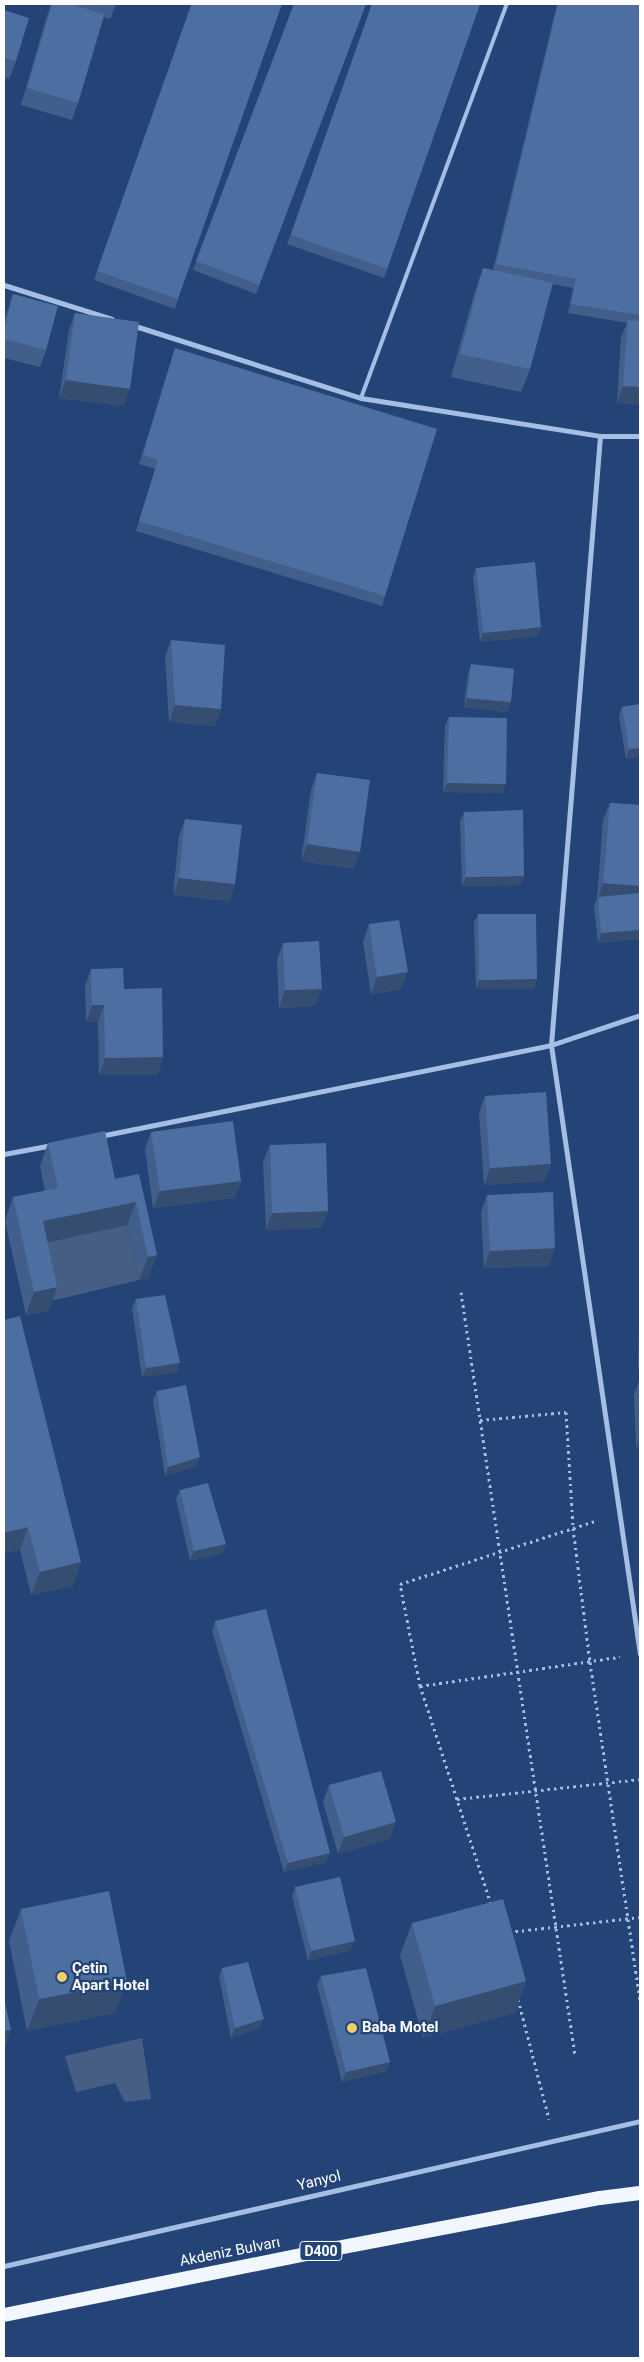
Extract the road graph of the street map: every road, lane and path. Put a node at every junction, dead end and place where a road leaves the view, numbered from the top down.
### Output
1 (507, 4) edge
2 (4, 284) edge
3 (116, 320) edge
4 (126, 323) edge
5 (361, 398) junction
6 (600, 436) junction
7 (640, 436) edge
8 (640, 1015) edge
9 (550, 1045) junction
10 (90, 1138) edge
11 (62, 1143) edge
12 (4, 1154) edge
13 (461, 1292) dead end
14 (480, 1420) junction
15 (620, 1513) junction
16 (573, 1528) junction
17 (500, 1552) junction
18 (640, 1654) edge
19 (623, 1657) dead end
20 (590, 1662) junction
21 (518, 1672) junction
22 (420, 1686) junction
23 (640, 1779) edge
24 (606, 1782) junction
25 (535, 1790) junction
26 (457, 1799) junction
27 (492, 1907) edge
28 (640, 1917) edge
29 (629, 1918) junction
30 (556, 1927) junction
31 (500, 1934) edge
32 (515, 1990) edge
33 (640, 2001) edge
34 (575, 2055) dead end
35 (640, 2121) edge
36 (555, 2141) junction
37 (640, 2193) edge
38 (4, 2266) edge
39 (4, 2315) edge

1 - 5 lane
2 - 3 street
4 - 5 street
5 - 6 street
6 - 7 street
6 - 9 street
8 - 9 street
9 - 10 street
9 - 15 street
11 - 12 street
13 - 14 path
14 - 16 path
14 - 17 path
15 - 16 path
15 - 18 street
16 - 17 path
16 - 20 path
17 - 21 path
17 - 22 path
19 - 20 path
20 - 21 path
20 - 24 path
21 - 22 path
21 - 25 path
22 - 26 path
23 - 24 path
24 - 25 path
24 - 29 path
25 - 26 path
25 - 30 path
26 - 27 path
28 - 29 path
29 - 30 path
29 - 33 path
30 - 31 path
30 - 34 path
32 - 36 path
35 - 36 street, Yanyol
36 - 38 street, Yanyol
37 - 39 highway, Akdeniz Bulvarı / D400

